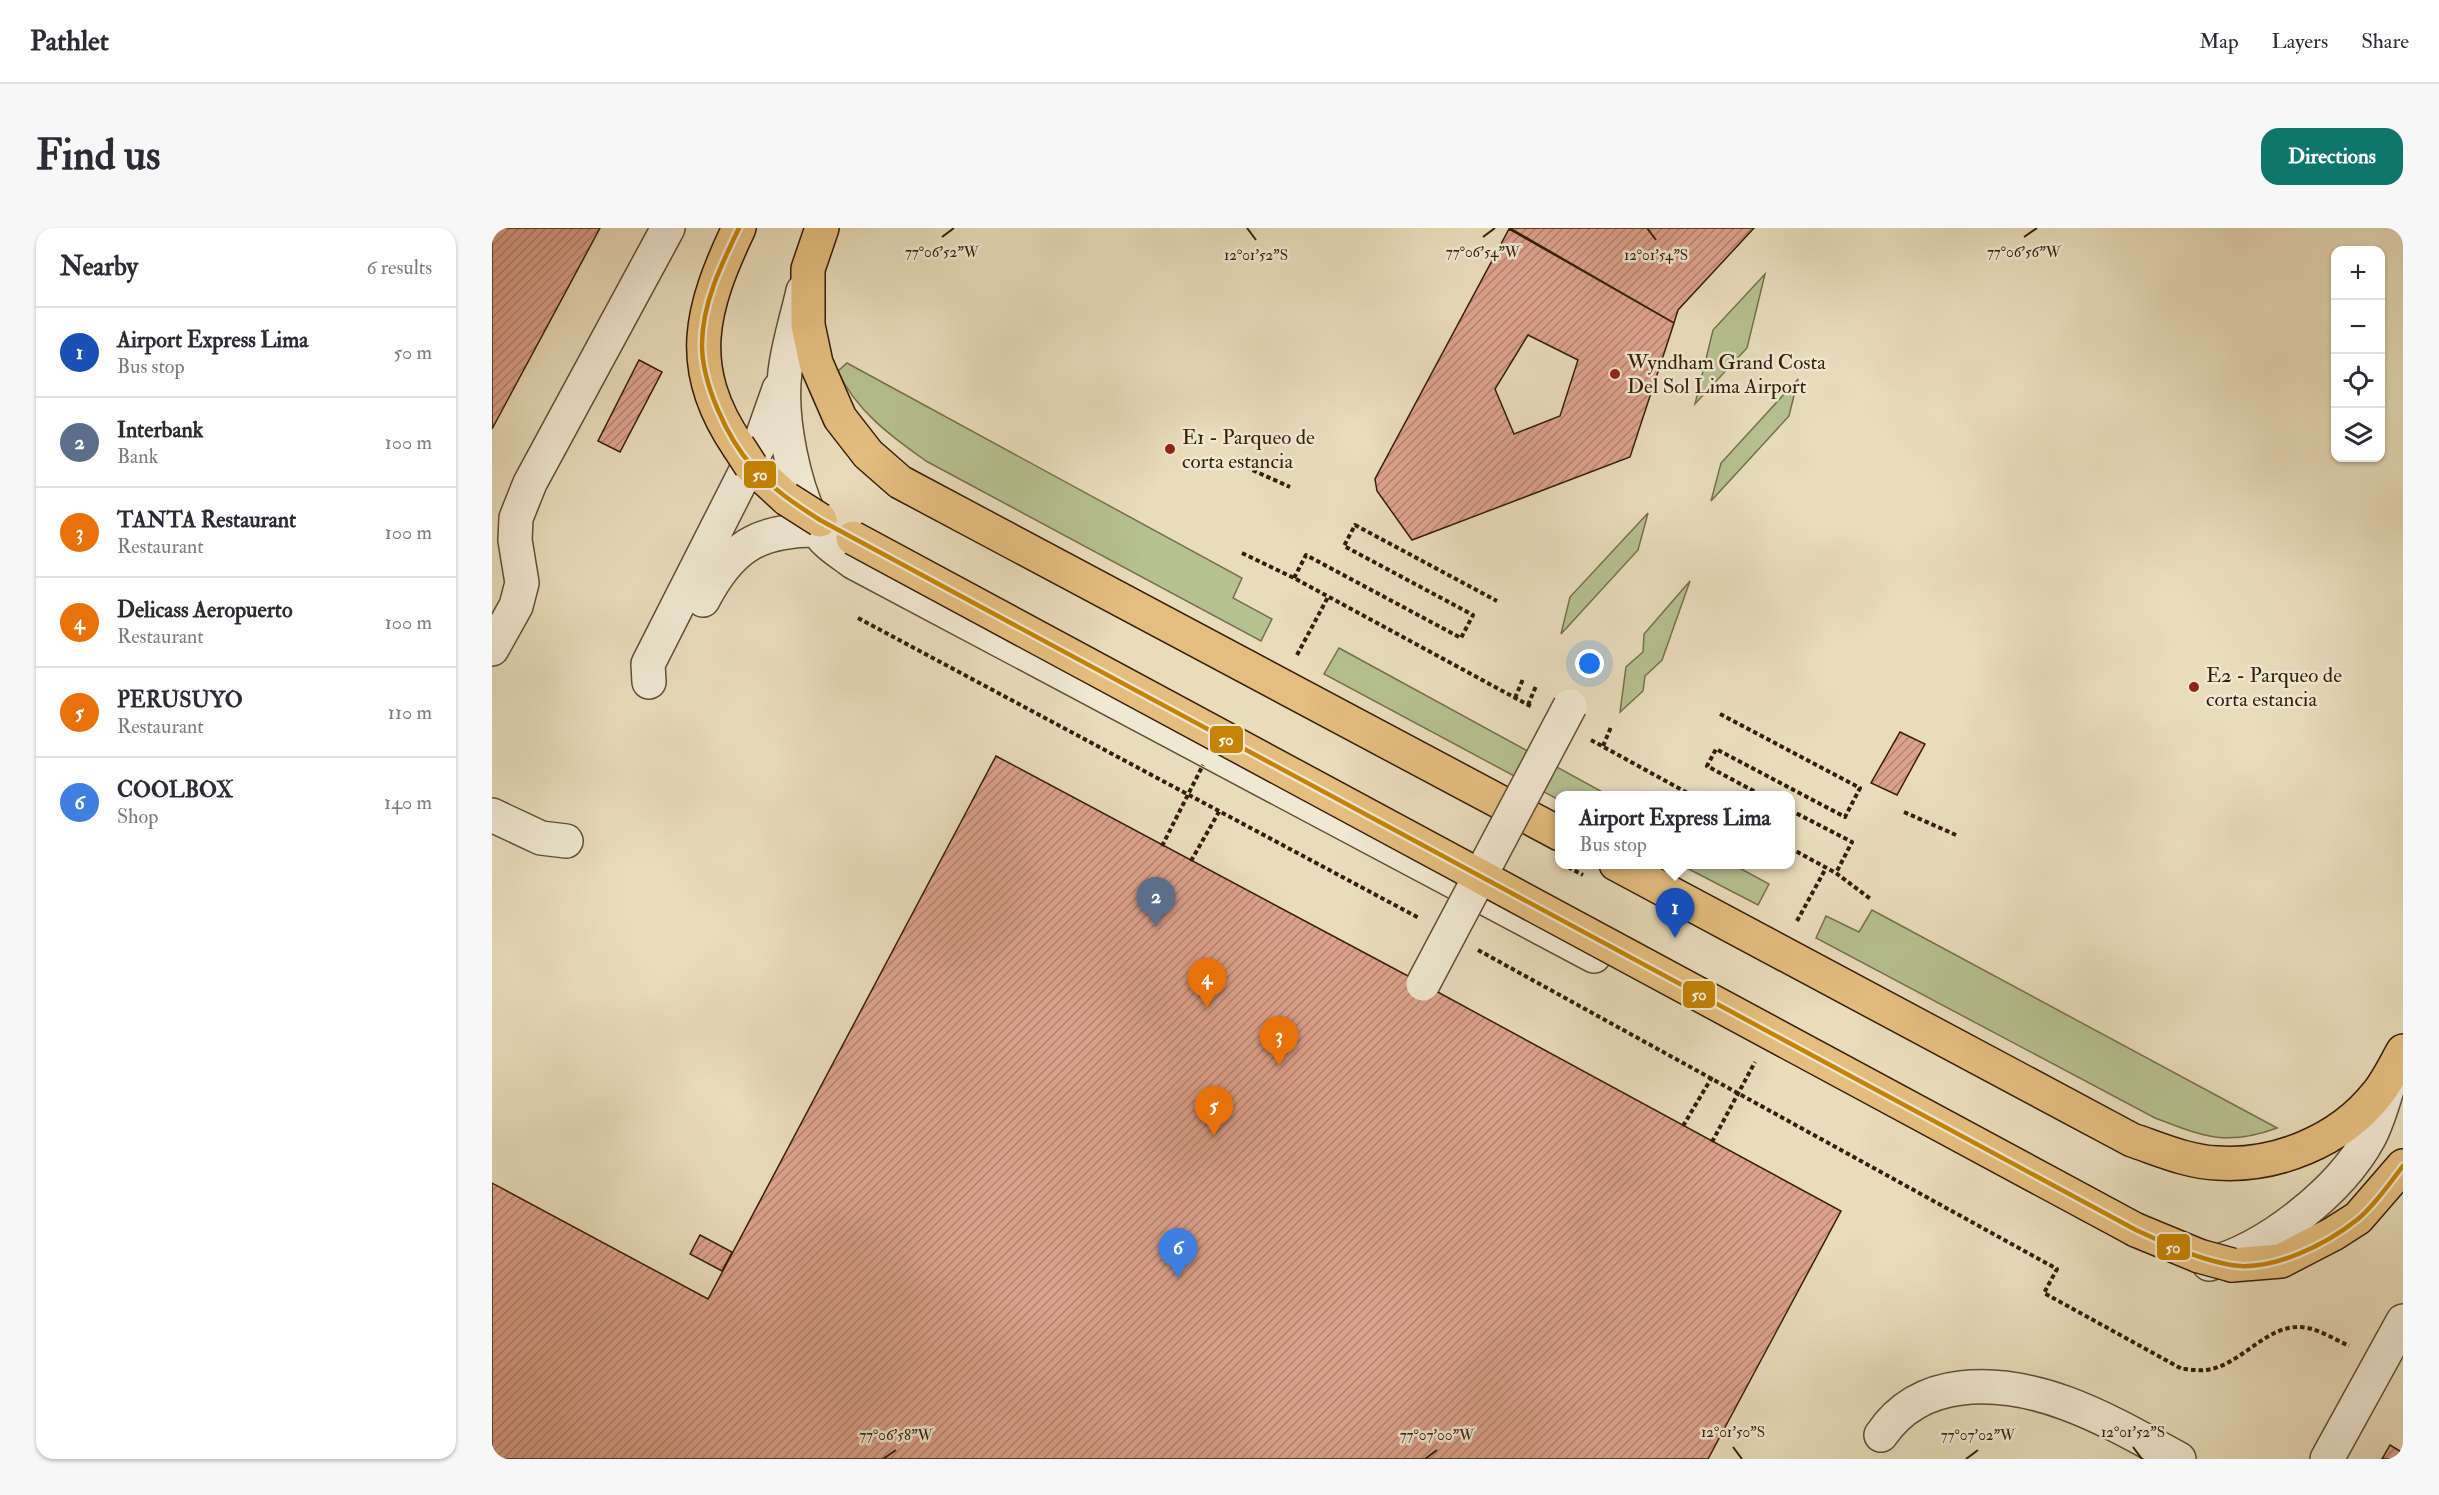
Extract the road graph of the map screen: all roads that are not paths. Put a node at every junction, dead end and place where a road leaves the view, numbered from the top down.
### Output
1 (668, 228) edge
2 (739, 228) edge
3 (822, 228) edge
4 (808, 269) junction
5 (784, 373) junction
6 (816, 530) junction
7 (492, 649) edge
8 (1570, 706) dead end
9 (492, 815) edge
10 (1555, 831) edge
11 (566, 841) dead end
12 (1625, 869) edge
13 (1423, 984) dead end
14 (2400, 1056) edge
15 (2403, 1166) edge
16 (2403, 1321) edge
17 (1881, 1435) dead end
18 (2179, 1459) edge
19 (2327, 1459) edge

1 - 7 street
2 - 15 main road, bridge
3 - 4 main road
4 - 5 street
4 - 10 main road
5 - 6 street
5 - 6 street
6 - 14 street
8 - 13 street, bridge
9 - 11 street
12 - 14 main road
16 - 19 street
17 - 18 street

